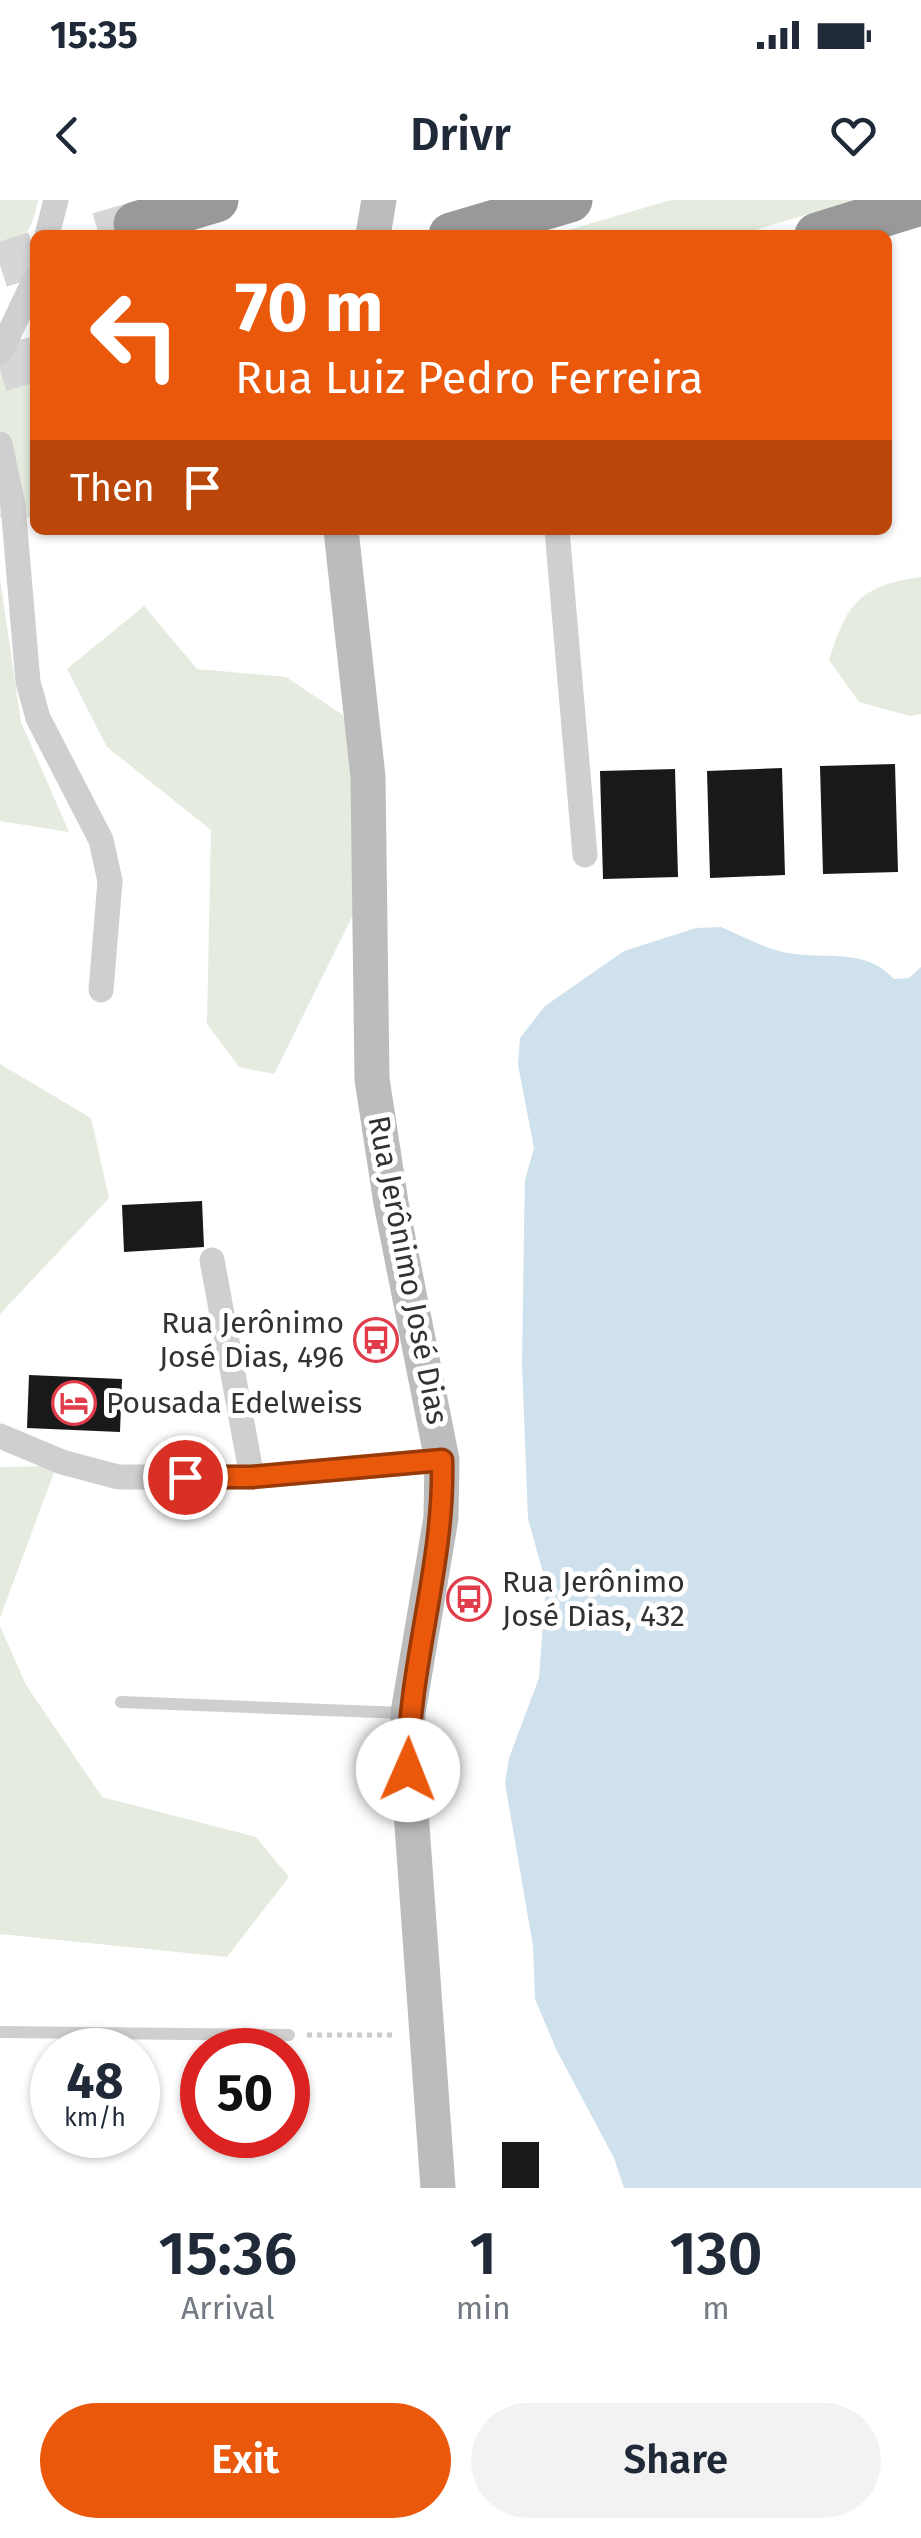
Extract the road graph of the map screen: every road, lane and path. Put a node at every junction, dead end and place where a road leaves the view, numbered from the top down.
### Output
1 (56, 200) edge
2 (216, 200) edge
3 (379, 200) edge
4 (558, 203) edge
5 (921, 203) edge
6 (136, 224) tunnel mouth
7 (49, 230) edge
8 (375, 230) edge
9 (468, 230) edge
10 (833, 230) edge
11 (30, 290) edge
12 (0, 352) edge
13 (0, 444) edge
14 (342, 535) edge
15 (557, 535) edge
16 (584, 855) dead end
17 (100, 990) dead end
18 (212, 1260) dead end
19 (0, 1436) edge
20 (442, 1460) junction
21 (252, 1477) junction
22 (121, 1702) dead end
23 (408, 1714) junction
24 (425, 2031) junction
25 (0, 2032) edge
26 (180, 2034) edge
27 (310, 2034) edge
28 (438, 2188) edge

1 - 7 street
2 - 6 highway
3 - 8 main road
4 - 9 highway
5 - 10 highway
11 - 12 street
13 - 17 street
14 - 20 main road, Rua Jerônimo José Dias
15 - 16 street
18 - 21 street
19 - 21 street
20 - 21 street
20 - 23 main road, Rua Jerônimo José Dias
22 - 23 lane
23 - 24 main road, Rua Jerônimo José Dias
24 - 27 path
24 - 28 main road, Rua Jerônimo José Dias
25 - 26 lane

